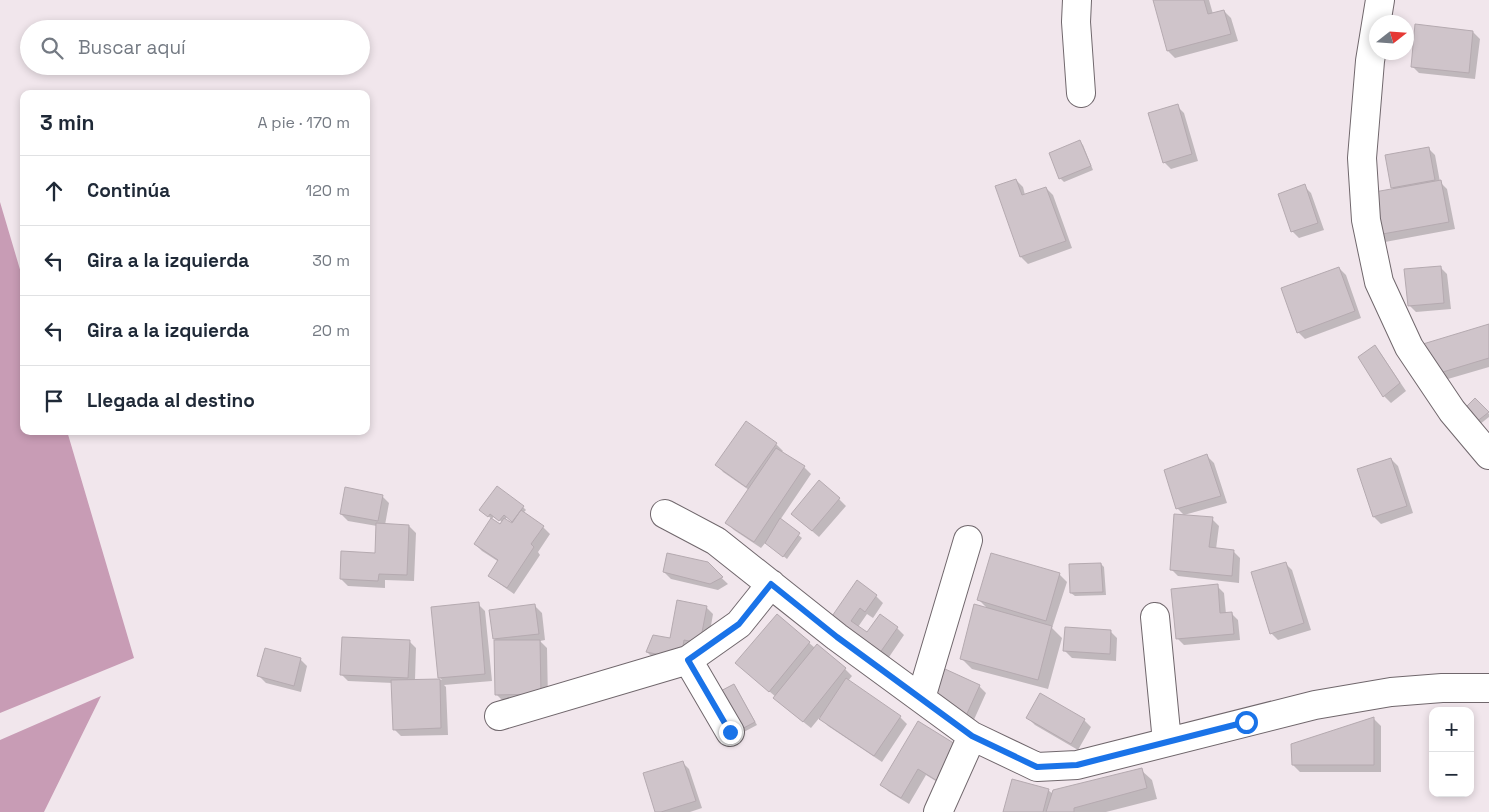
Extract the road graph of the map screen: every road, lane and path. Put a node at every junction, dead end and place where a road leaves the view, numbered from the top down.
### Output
1 (1077, 0) edge
2 (1380, 0) edge
3 (1080, 93) dead end
4 (1489, 455) edge
5 (665, 514) dead end
6 (968, 540) dead end
7 (771, 584) junction
8 (1155, 617) dead end
9 (688, 660) junction
10 (1489, 688) edge
11 (920, 698) junction
12 (499, 716) dead end
13 (730, 732) dead end
14 (972, 736) junction
15 (1167, 742) junction
16 (938, 812) edge

1 - 3 street
2 - 4 street
5 - 7 street
6 - 11 street
7 - 9 street
7 - 11 street
8 - 15 street
9 - 12 street
9 - 13 street
10 - 15 street
11 - 14 street
14 - 15 street
14 - 16 street

